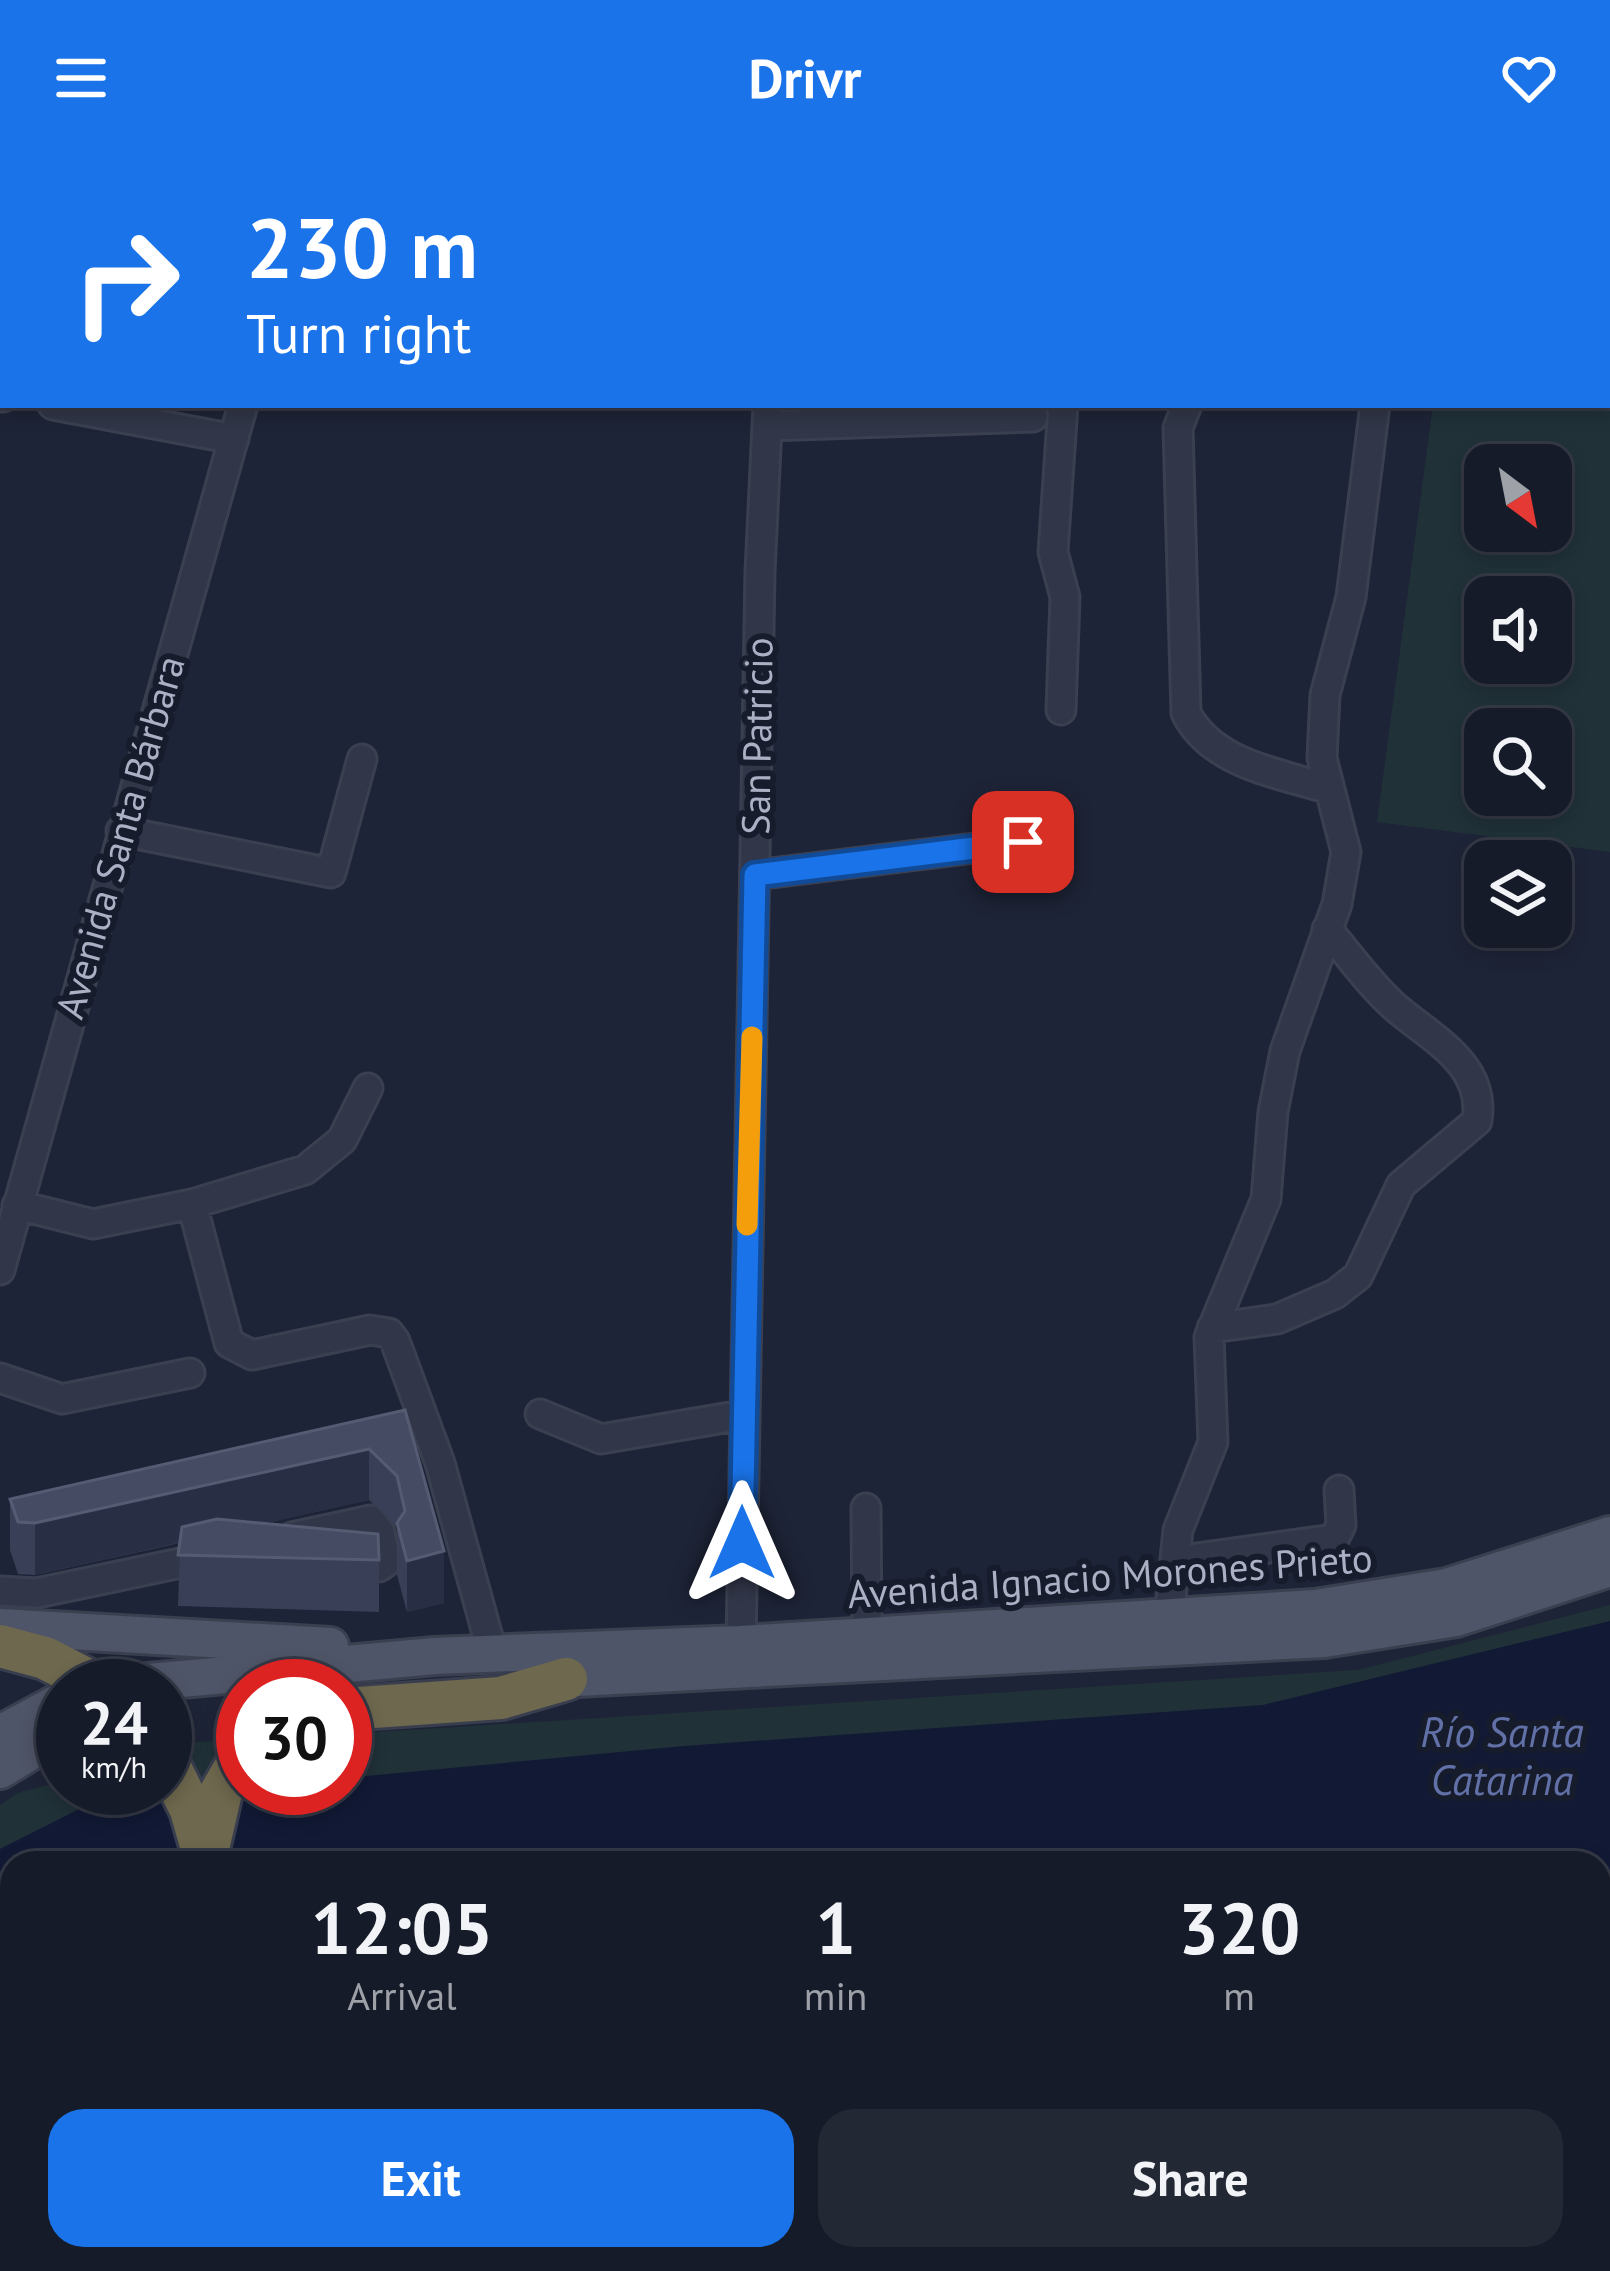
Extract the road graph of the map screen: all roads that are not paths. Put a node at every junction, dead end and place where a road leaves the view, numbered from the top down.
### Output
1 (69, 408) edge
2 (242, 408) edge
3 (1063, 408) edge
4 (1186, 408) edge
5 (1375, 408) edge
6 (767, 416) edge
7 (1033, 417) dead end
8 (234, 439) junction
9 (1061, 710) dead end
10 (362, 759) dead end
11 (1329, 789) junction
12 (121, 831) junction
13 (1023, 842) dead end
14 (755, 875) junction
15 (1327, 929) junction
16 (368, 1088) dead end
17 (192, 1204) junction
18 (17, 1205) junction
19 (0, 1270) edge
20 (1212, 1328) junction
21 (190, 1373) dead end
22 (0, 1378) edge
23 (539, 1414) dead end
24 (742, 1415) junction
25 (1339, 1490) dead end
26 (866, 1508) dead end
27 (1610, 1535) edge
28 (249, 1552) edge
29 (1174, 1561) junction
30 (1610, 1568) edge
31 (0, 1592) edge
32 (1169, 1617) junction
33 (0, 1627) edge
34 (867, 1636) junction
35 (741, 1644) junction
36 (0, 1646) edge
37 (493, 1655) junction
38 (435, 1656) junction
39 (48, 1659) edge
40 (192, 1678) edge
41 (566, 1679) joint
42 (372, 1701) edge
43 (36, 1714) edge
44 (2, 1731) edge
45 (36, 1748) edge
46 (0, 1770) edge
47 (188, 1815) edge
48 (216, 1815) edge
49 (202, 1851) edge
50 (208, 1851) edge
51 (688, 2271) edge
52 (719, 2271) edge

1 - 8 street
2 - 8 street, Avenida Santa Bárbara
3 - 9 street
4 - 11 street
5 - 11 street
6 - 7 street
6 - 14 street, San Patricio
8 - 12 street, Avenida Santa Bárbara
10 - 12 street
11 - 15 street
12 - 18 street, Avenida Santa Bárbara
13 - 14 street
14 - 24 street, San Patricio
15 - 20 street
15 - 20 street
16 - 17 street
17 - 18 street
17 - 37 street
18 - 19 street, Avenida Santa Bárbara
20 - 29 street
21 - 22 street
23 - 24 street
24 - 35 street, San Patricio
25 - 29 street
26 - 34 street
27 - 32 main road, Avenida Ignacio Morones Prieto
28 - 31 street
29 - 32 street
30 - 41 main road, Avenida Ignacio Morones Prieto
32 - 34 main road, Avenida Ignacio Morones Prieto
33 - 38 main road
34 - 35 main road, Avenida Ignacio Morones Prieto
35 - 37 main road, Avenida Ignacio Morones Prieto
36 - 39 highway
37 - 38 main road, Avenida Ignacio Morones Prieto
38 - 40 main road, Avenida Ignacio Morones Prieto
41 - 42 highway
43 - 44 main road
45 - 46 main road
47 - 49 highway
48 - 50 highway
51 - 52 street

